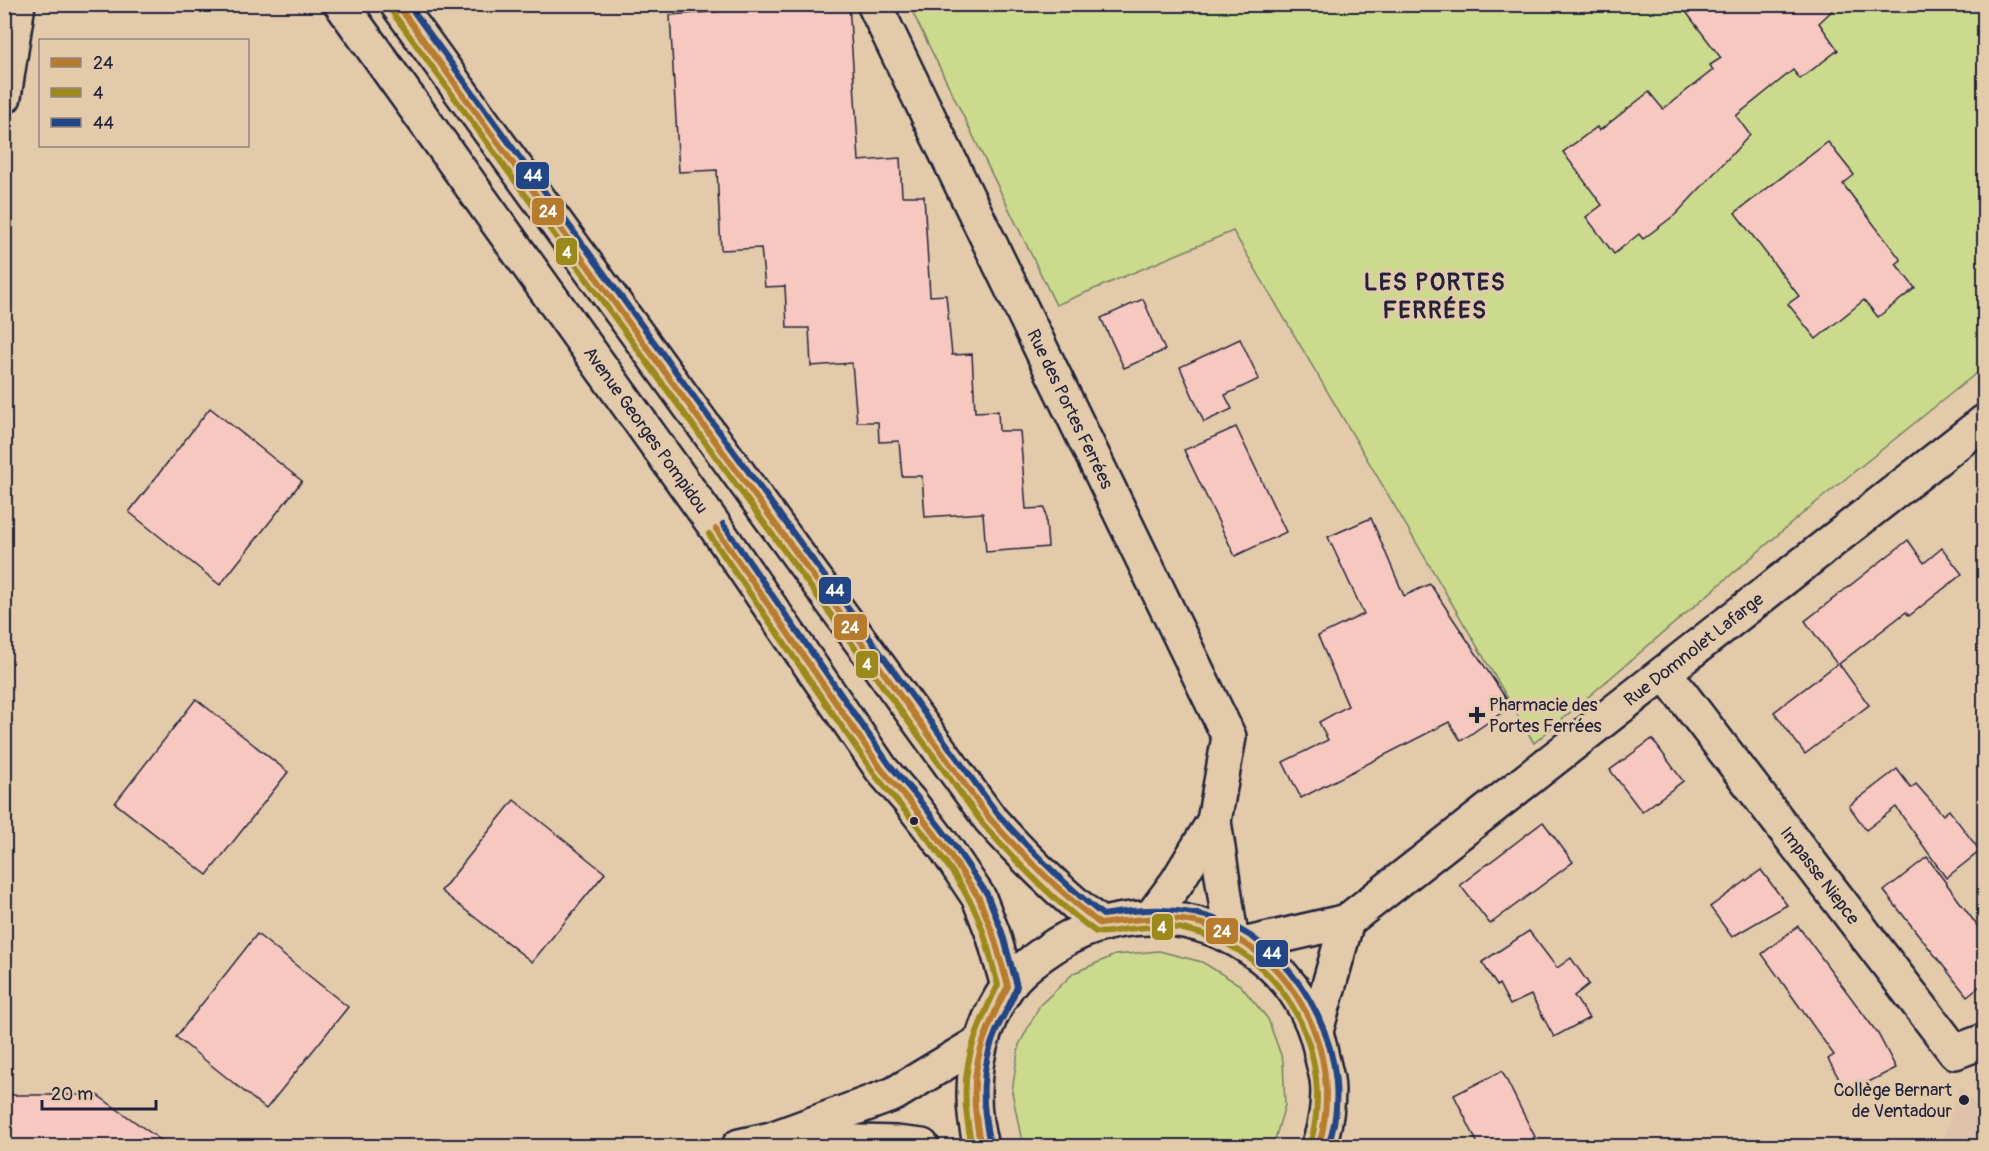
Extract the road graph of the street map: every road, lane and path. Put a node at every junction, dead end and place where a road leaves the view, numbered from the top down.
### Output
1 (18, 4) edge
2 (341, 4) edge
3 (397, 4) edge
4 (874, 4) edge
5 (4, 97) edge
6 (1984, 422) edge
7 (1665, 673) junction
8 (1214, 821) junction
9 (1151, 916) junction
10 (1347, 921) junction
11 (1100, 924) junction
12 (1239, 940) junction
13 (1008, 986) junction
14 (1316, 1031) junction
15 (1984, 1041) edge
16 (980, 1042) junction
17 (771, 1139) junction
18 (739, 1146) edge
19 (922, 1146) edge
20 (981, 1146) edge
21 (1318, 1146) edge

1 - 5 street
2 - 13 street, Avenue Georges Pompidou
3 - 11 street
4 - 8 street, Rue des Portes Ferrées
6 - 7 street, Rue Domnolet Lafarge
7 - 10 street, Rue Domnolet Lafarge
7 - 15 street, Impasse Niepce
8 - 9 street, Rue des Portes Ferrées
8 - 12 street, Rue des Portes Ferrées
9 - 11 street
9 - 12 street
10 - 12 street, Rue Domnolet Lafarge
10 - 14 street
11 - 13 street
12 - 14 street
13 - 16 street
14 - 21 street
16 - 17 street
16 - 20 street
17 - 18 street
17 - 19 street

